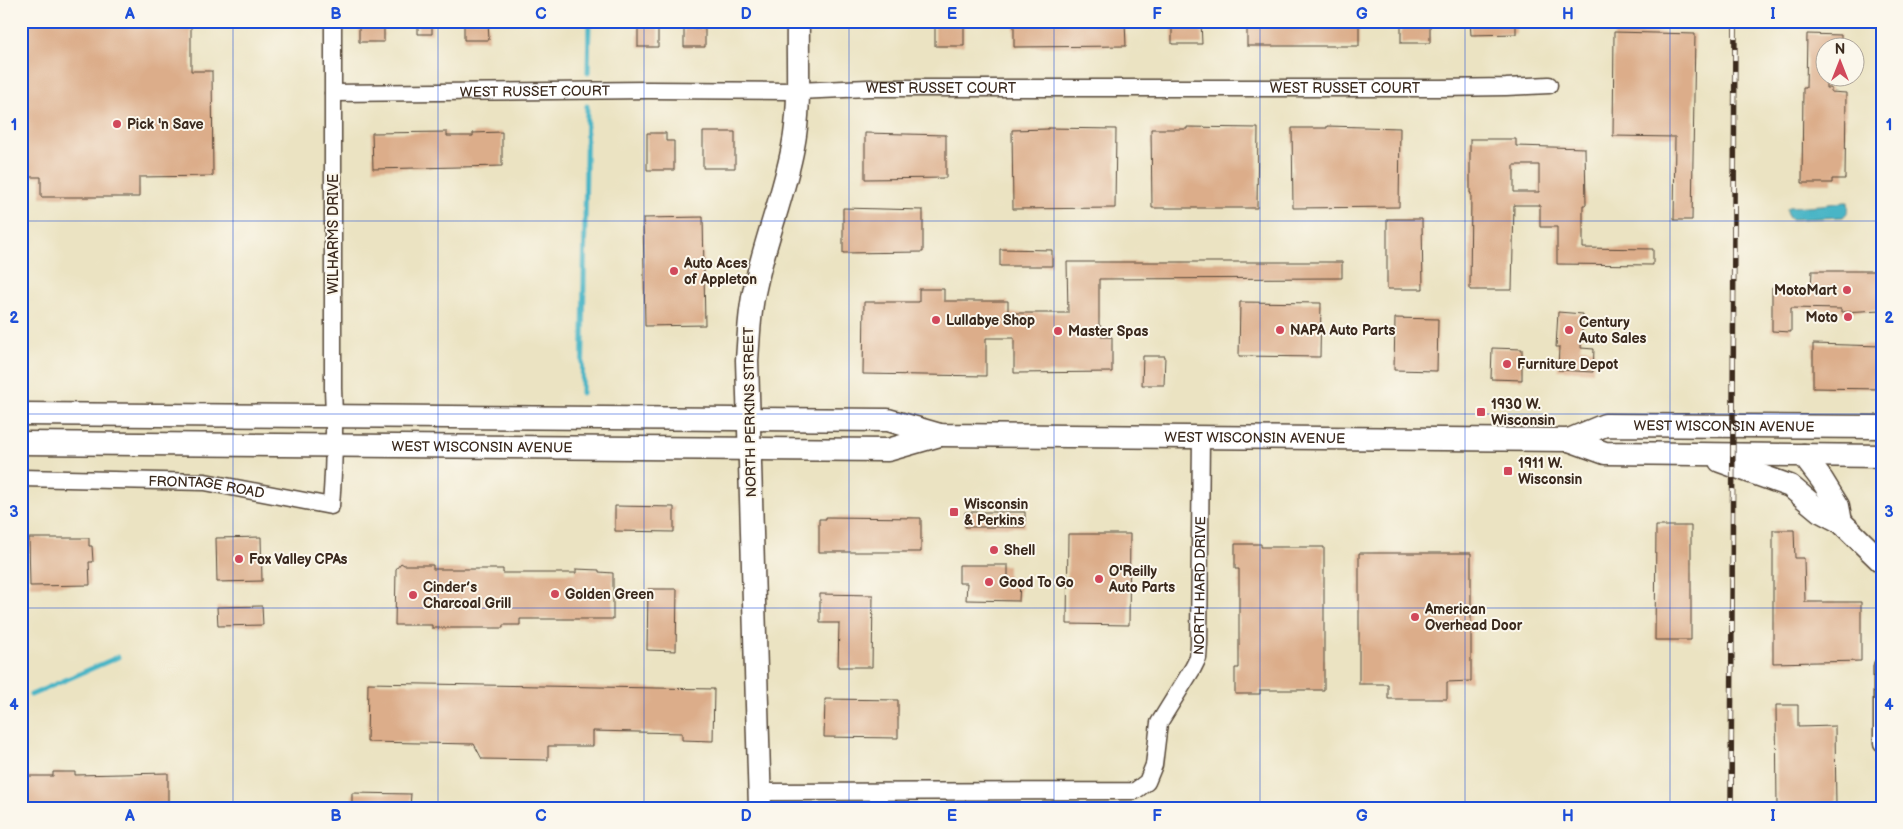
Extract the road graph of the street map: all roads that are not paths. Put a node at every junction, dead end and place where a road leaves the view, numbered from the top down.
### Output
1 (332, 21) edge
2 (798, 21) edge
3 (1549, 84) dead end
4 (798, 91) junction
5 (333, 93) junction
6 (21, 414) edge
7 (335, 417) junction
8 (748, 420) junction
9 (1800, 427) junction
10 (1882, 427) edge
11 (940, 434) junction
12 (1201, 438) junction
13 (1569, 440) junction
14 (21, 443) edge
15 (334, 446) junction
16 (750, 448) junction
17 (1700, 454) junction
18 (1877, 454) edge
19 (1803, 455) junction
20 (21, 478) edge
21 (1799, 493) junction
22 (1841, 522) junction
23 (1882, 562) edge
24 (1882, 666) edge
25 (1882, 743) edge
26 (760, 800) edge

1 - 5 street, WILHARMS DRIVE
2 - 4 main road, NORTH PERKINS STREET
3 - 4 street, WEST RUSSET COURT
4 - 5 street, WEST RUSSET COURT
4 - 8 main road, NORTH PERKINS STREET
5 - 7 street, WILHARMS DRIVE
6 - 7 main road, WEST WISCONSIN AVENUE
7 - 8 main road, WEST WISCONSIN AVENUE
7 - 15 street, WILHARMS DRIVE
8 - 11 main road, WEST WISCONSIN AVENUE
8 - 16 main road, NORTH PERKINS STREET
9 - 10 main road, WEST WISCONSIN AVENUE
9 - 13 main road, WEST WISCONSIN AVENUE
9 - 19 main road
11 - 12 main road, WEST WISCONSIN AVENUE
11 - 16 main road, WEST WISCONSIN AVENUE
12 - 13 main road, WEST WISCONSIN AVENUE
12 - 26 street, NORTH HARD DRIVE
13 - 17 main road, WEST WISCONSIN AVENUE
14 - 15 main road, WEST WISCONSIN AVENUE
15 - 16 main road, WEST WISCONSIN AVENUE
15 - 20 street, FRONTAGE ROAD
16 - 26 main road, NORTH PERKINS STREET
17 - 19 main road, WEST WISCONSIN AVENUE
17 - 21 main road
18 - 19 main road, WEST WISCONSIN AVENUE
19 - 21 main road
19 - 22 main road
21 - 22 main road
22 - 23 main road
24 - 25 street

